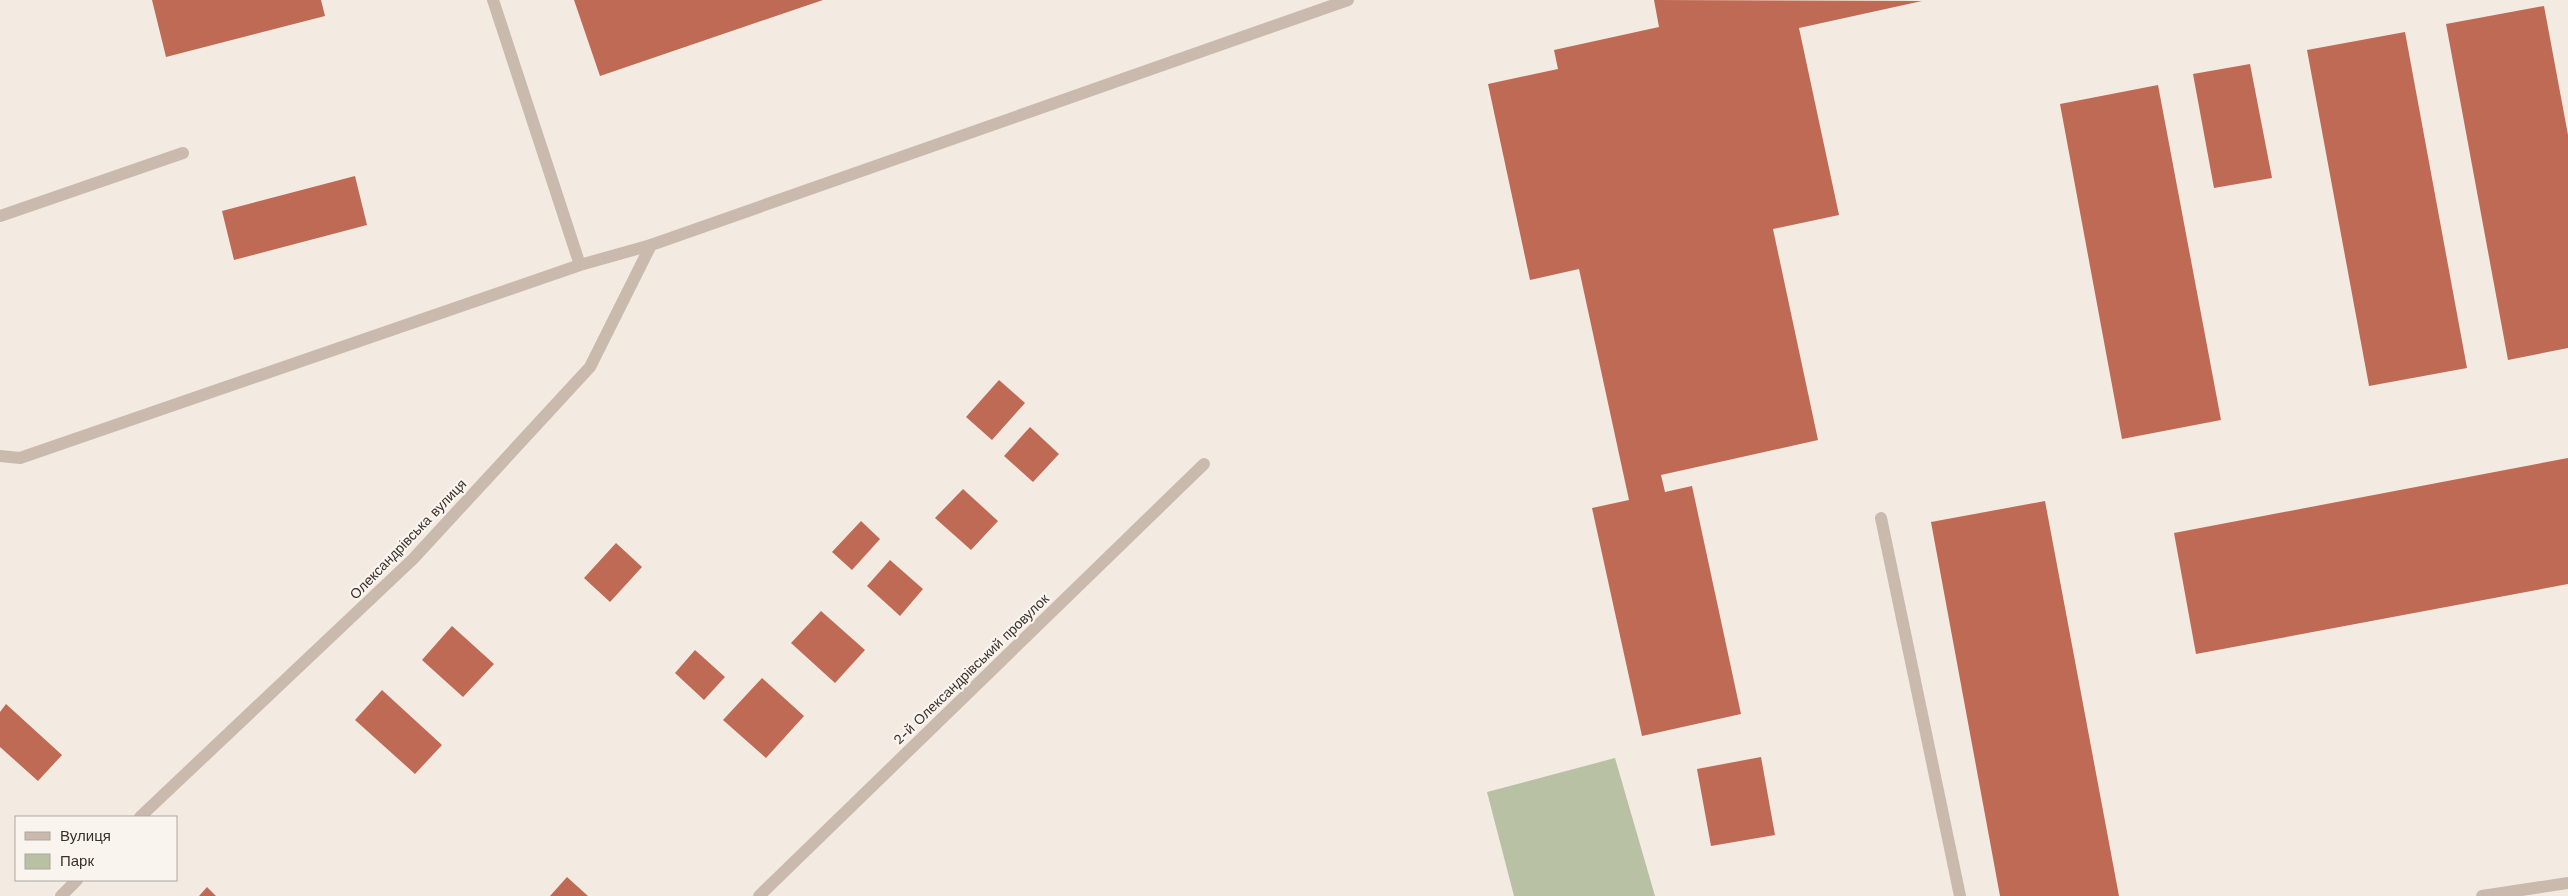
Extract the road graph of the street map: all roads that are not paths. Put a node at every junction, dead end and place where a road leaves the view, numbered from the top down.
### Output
1 (493, 0) edge
2 (1348, 0) edge
3 (183, 153) dead end
4 (0, 216) edge
5 (651, 245) junction
6 (580, 265) junction
7 (0, 456) edge
8 (1204, 464) dead end
9 (1881, 518) dead end
10 (141, 816) edge
11 (76, 881) edge
12 (2568, 883) edge
13 (61, 896) edge
14 (759, 896) edge
15 (1960, 896) edge
16 (2482, 896) edge

1 - 6 street
2 - 5 street
3 - 4 street
5 - 6 street
5 - 10 street, Олександрівська вулиця
6 - 7 street
8 - 14 street, 2-й Олександрівський провулок
9 - 15 street
11 - 13 street
12 - 16 street

